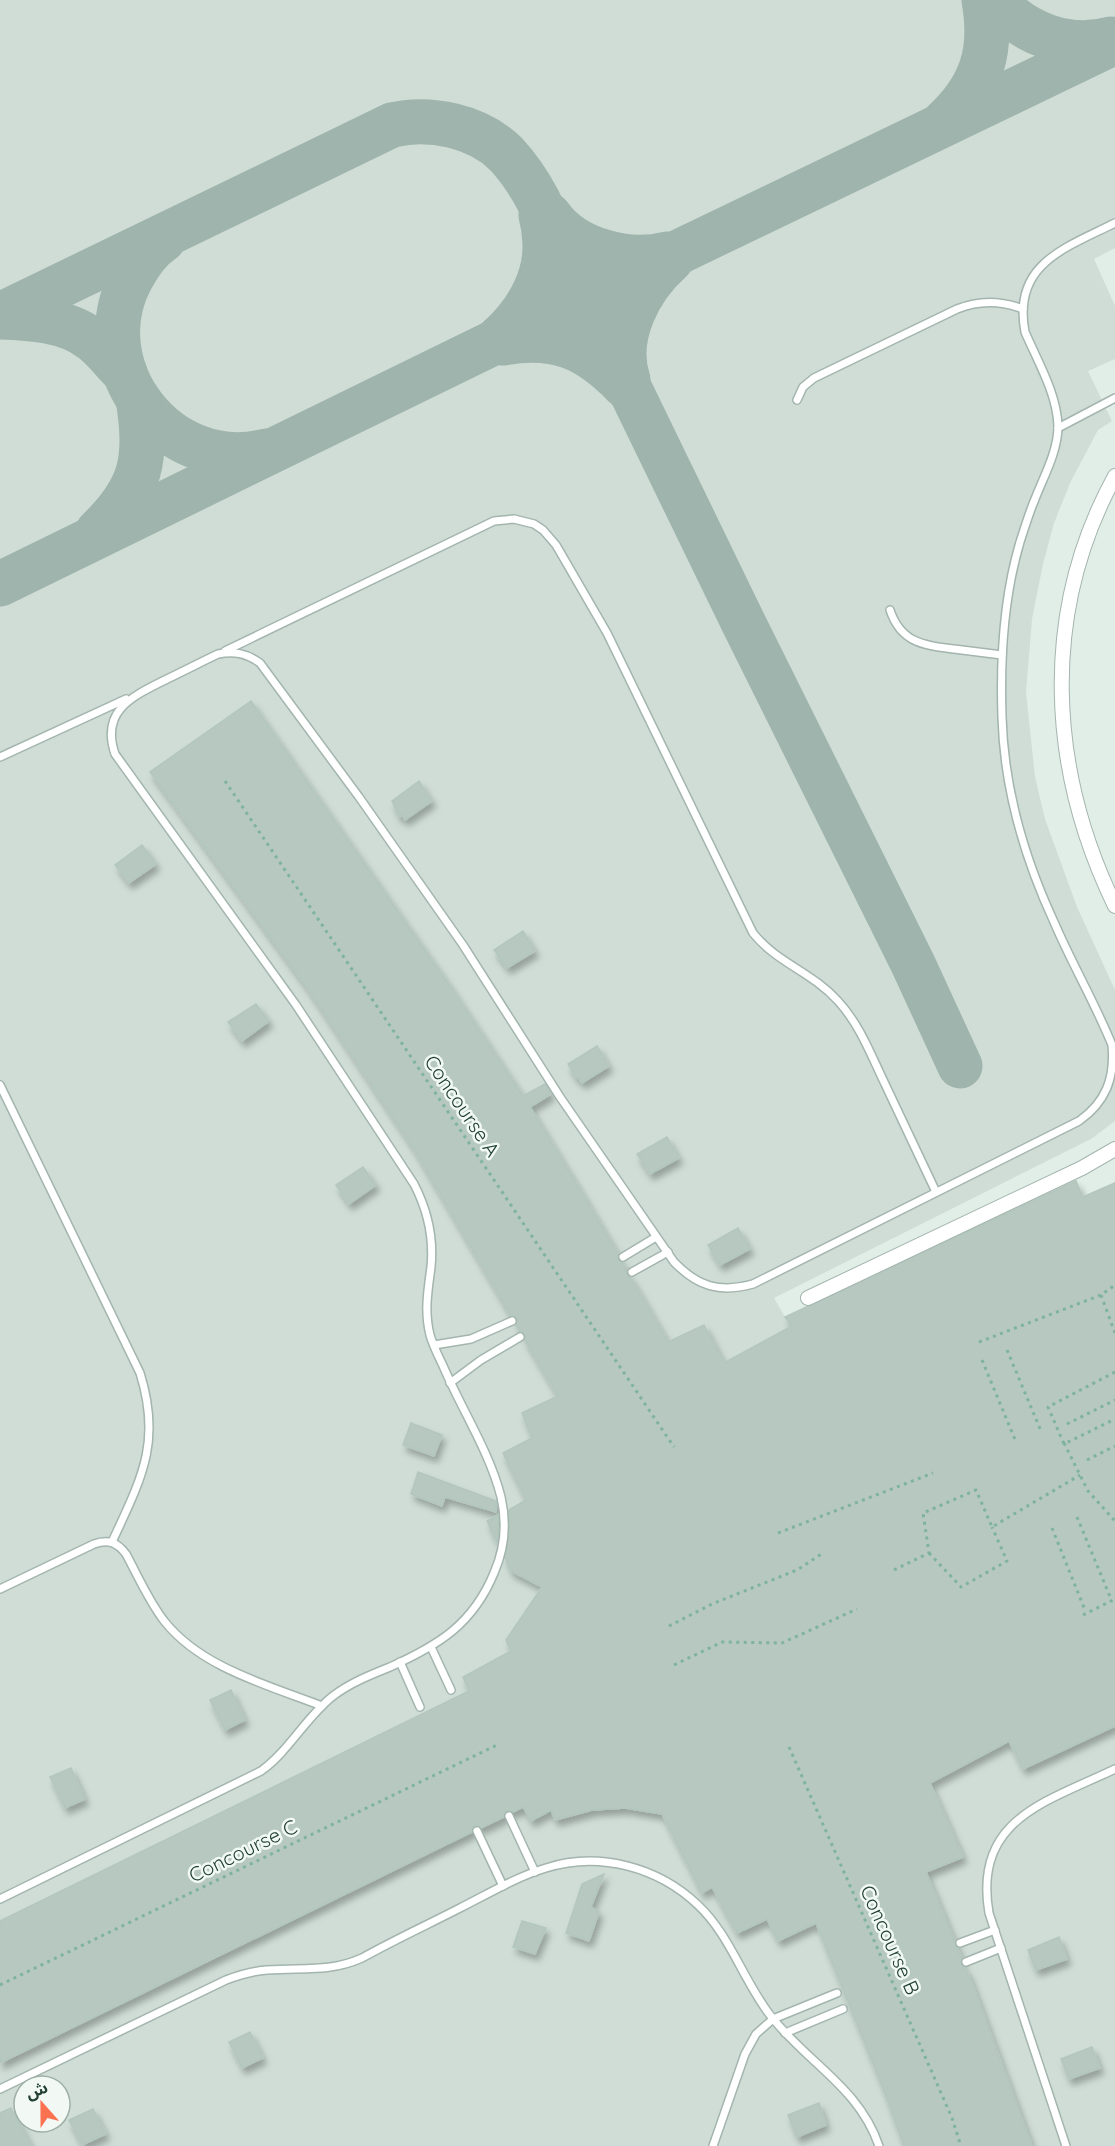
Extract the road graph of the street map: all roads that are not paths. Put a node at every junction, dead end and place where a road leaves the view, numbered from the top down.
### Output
1 (1115, 223) edge
2 (1023, 309) junction
3 (1115, 398) edge
4 (797, 400) dead end
5 (1058, 428) junction
6 (1115, 477) edge
7 (890, 610) dead end
8 (218, 654) junction
9 (1002, 655) junction
10 (135, 695) junction
11 (0, 757) edge
12 (1115, 906) edge
13 (0, 1085) edge
14 (1115, 1149) edge
15 (936, 1192) junction
16 (656, 1237) junction
17 (668, 1252) junction
18 (623, 1257) dead end
19 (632, 1272) dead end
20 (808, 1298) dead end
21 (512, 1321) dead end
22 (520, 1336) dead end
23 (434, 1345) junction
24 (450, 1383) junction
25 (112, 1542) junction
26 (0, 1589) edge
27 (431, 1647) junction
28 (400, 1662) junction
29 (451, 1690) dead end
30 (321, 1706) junction
31 (420, 1707) dead end
32 (1115, 1769) edge
33 (508, 1815) dead end
34 (477, 1831) dead end
35 (535, 1872) junction
36 (503, 1886) junction
37 (0, 1899) edge
38 (994, 1930) junction
39 (960, 1943) dead end
40 (1001, 1948) junction
41 (966, 1962) dead end
42 (837, 1993) dead end
43 (843, 2009) dead end
44 (773, 2019) junction
45 (785, 2033) junction
46 (0, 2089) edge
47 (713, 2146) edge
48 (879, 2146) edge
49 (1066, 2146) edge

1 - 2 lane
2 - 4 lane
2 - 5 lane
3 - 5 lane
5 - 9 lane
6 - 12 street
7 - 9 lane
8 - 10 lane
8 - 15 lane
8 - 16 lane
9 - 15 lane
10 - 11 lane
10 - 23 lane
13 - 25 lane
14 - 20 street
15 - 17 lane
16 - 17 lane
16 - 18 lane
17 - 19 lane
21 - 23 lane
22 - 24 lane
23 - 24 lane
24 - 27 lane
25 - 26 lane
25 - 30 lane
27 - 28 lane
27 - 29 lane
28 - 30 lane
28 - 31 lane
30 - 37 lane
32 - 38 lane
33 - 35 lane
34 - 36 lane
35 - 36 lane
35 - 44 lane
36 - 46 lane
38 - 39 lane
38 - 40 lane
40 - 41 lane
40 - 49 lane
42 - 44 lane
43 - 45 lane
44 - 45 lane
44 - 47 lane
45 - 48 lane

